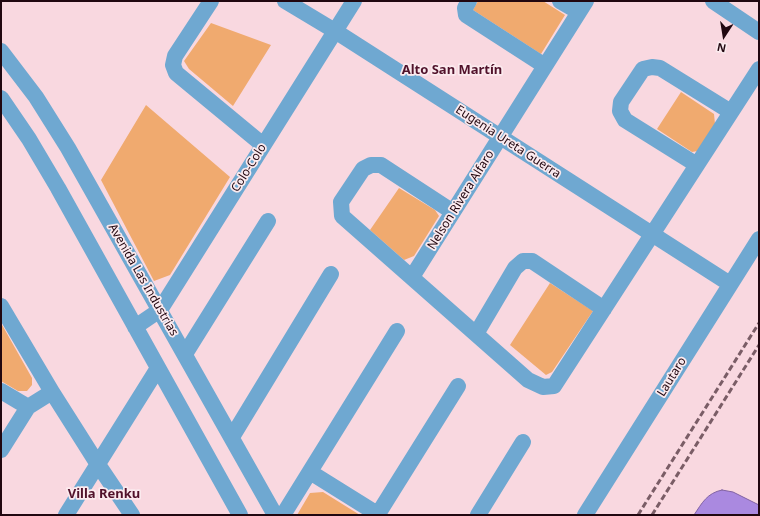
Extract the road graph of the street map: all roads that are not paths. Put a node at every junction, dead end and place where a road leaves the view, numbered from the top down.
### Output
1 (211, 1) edge
2 (285, 1) edge
3 (354, 1) edge
4 (469, 1) edge
5 (560, 1) edge
6 (713, 1) edge
7 (582, 7) edge
8 (334, 31) junction
9 (759, 32) edge
10 (1, 51) edge
11 (545, 66) junction
12 (759, 69) edge
13 (1, 98) edge
14 (731, 112) junction
15 (500, 137) junction
16 (263, 145) junction
17 (697, 165) junction
18 (453, 212) junction
19 (268, 221) dead end
20 (652, 234) junction
21 (759, 239) edge
22 (332, 274) dead end
23 (412, 278) junction
24 (730, 284) junction
25 (1, 306) edge
26 (604, 309) junction
27 (160, 310) junction
28 (135, 327) junction
29 (397, 331) dead end
30 (476, 334) junction
31 (185, 354) junction
32 (158, 368) junction
33 (458, 386) dead end
34 (1, 391) edge
35 (52, 392) junction
36 (28, 407) junction
37 (232, 437) junction
38 (523, 442) dead end
39 (1, 450) edge
40 (97, 463) junction
41 (310, 472) junction
42 (66, 515) edge
43 (132, 515) edge
44 (240, 515) edge
45 (275, 515) edge
46 (283, 515) edge
47 (379, 515) edge
48 (478, 515) edge
49 (585, 515) edge

1 - 16 street
2 - 8 street, Eugenia Ureta Guerra
3 - 8 street, Colo-Colo
4 - 11 street
5 - 7 street
6 - 9 street
7 - 11 street, Nelson Rivera Alfaro
8 - 15 street, Eugenia Ureta Guerra
8 - 16 street, Colo-Colo
10 - 27 street, Avenida Las Industrias
11 - 15 street, Nelson Rivera Alfaro
12 - 14 street
13 - 28 street
14 - 17 street
14 - 17 street
15 - 18 street, Nelson Rivera Alfaro
15 - 20 street, Eugenia Ureta Guerra
16 - 27 street, Colo-Colo
17 - 20 street
18 - 23 street, Nelson Rivera Alfaro
18 - 23 street
19 - 31 street
20 - 24 street, Eugenia Ureta Guerra
20 - 26 street
21 - 24 street, Lautaro
22 - 37 street
23 - 30 street
24 - 49 street, Lautaro
25 - 35 street
26 - 30 street
26 - 30 street
27 - 28 street, Colo-Colo
27 - 31 street, Avenida Las Industrias
28 - 32 street
29 - 41 street
31 - 37 street, Avenida Las Industrias
32 - 40 street
32 - 44 street
33 - 47 street
34 - 36 street
35 - 36 street
35 - 40 street
36 - 39 street
37 - 45 street, Avenida Las Industrias
38 - 48 street
40 - 42 street
40 - 43 street
41 - 46 street
41 - 47 street

